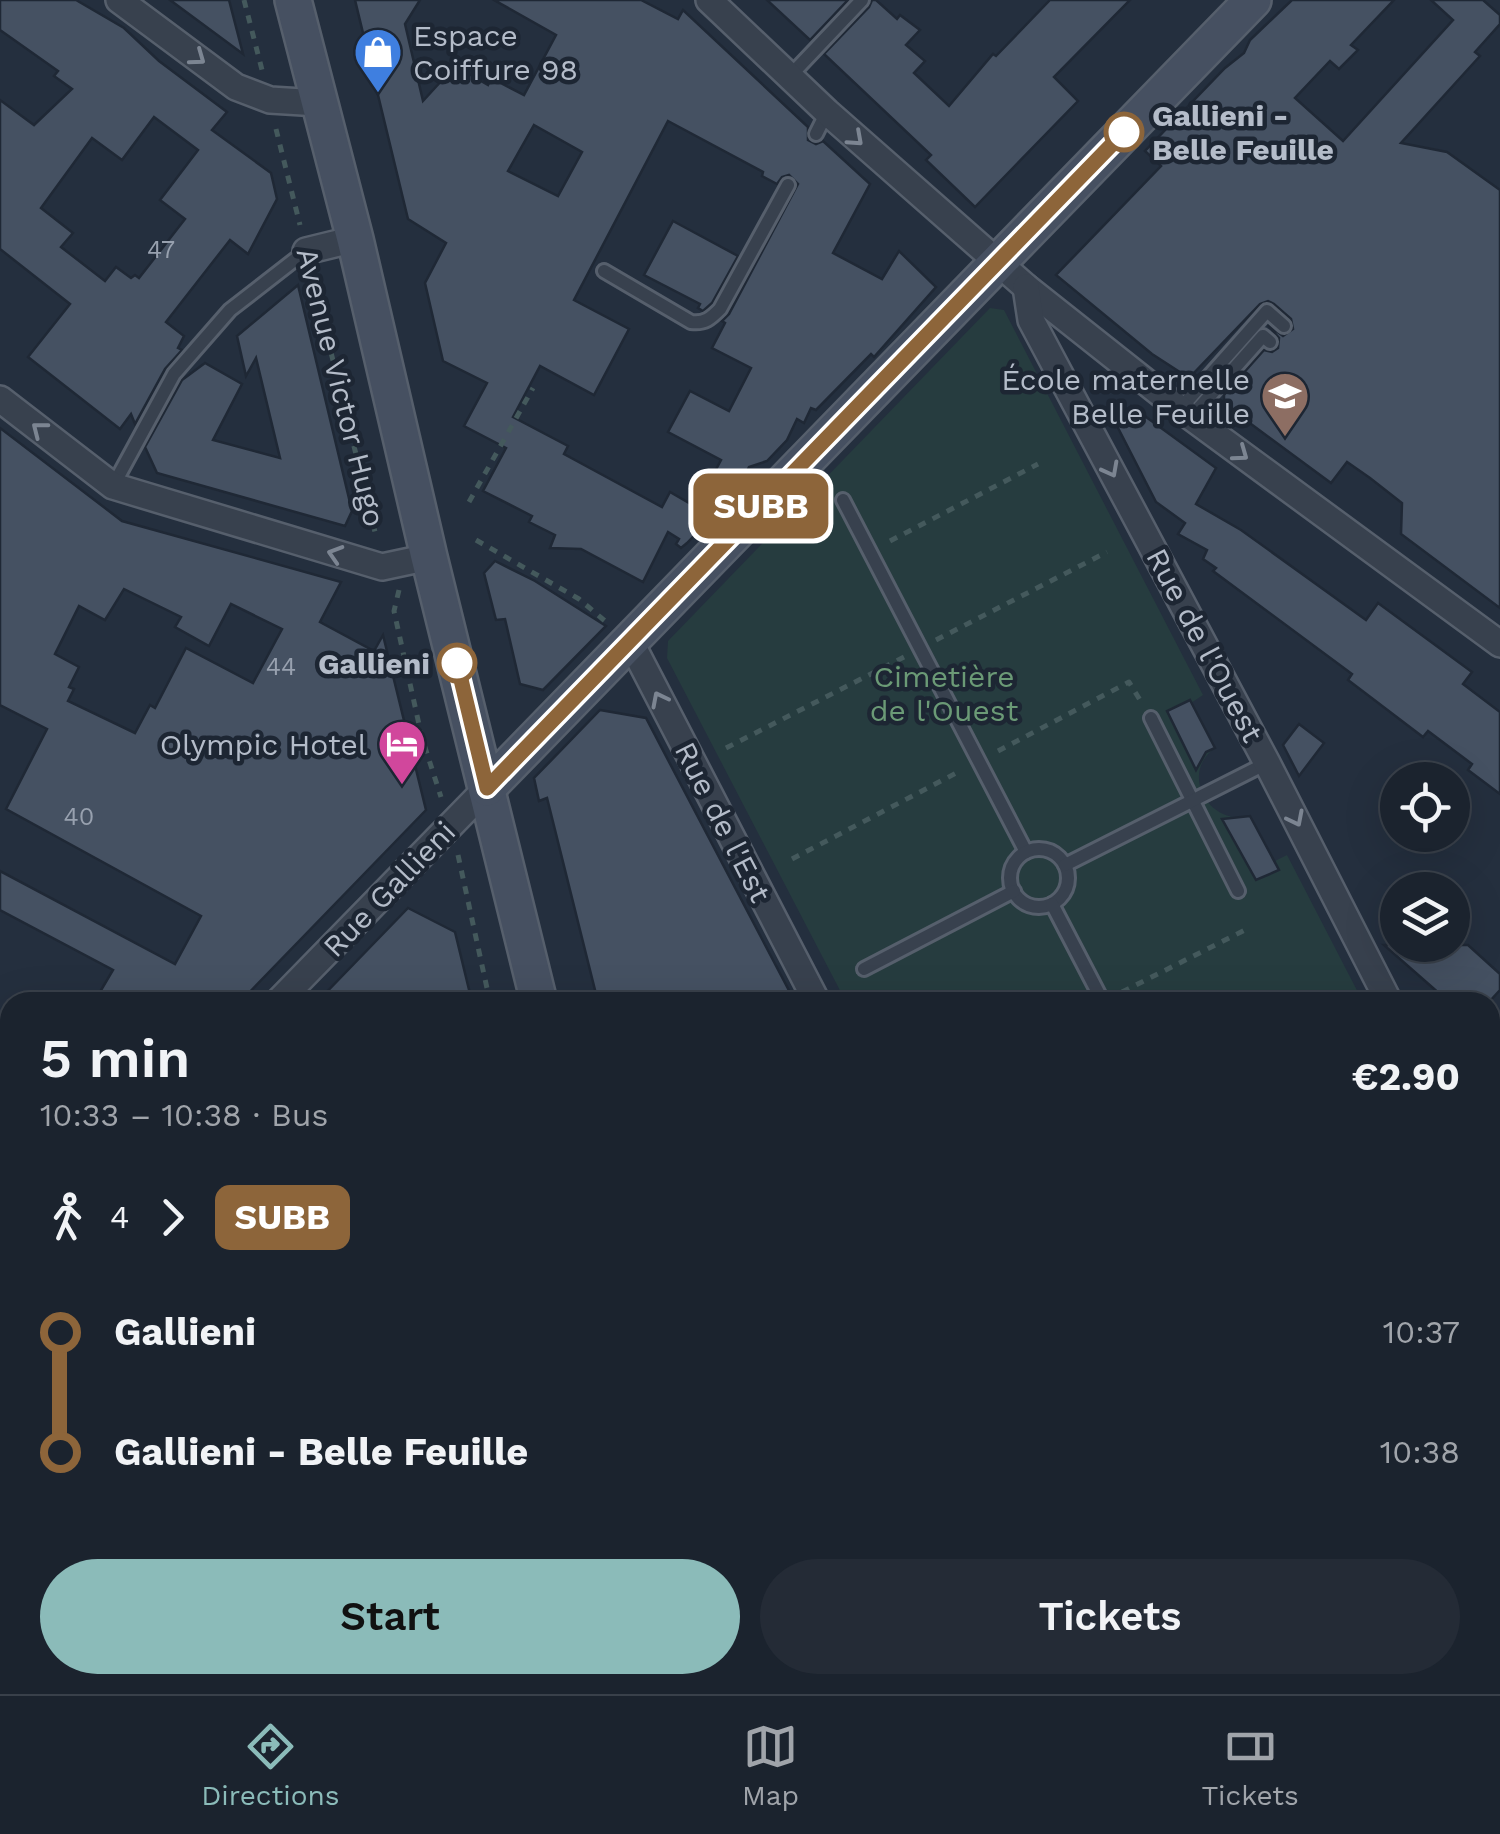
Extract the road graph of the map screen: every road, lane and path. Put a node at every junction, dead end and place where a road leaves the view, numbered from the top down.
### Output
1 (119, 0) edge
2 (244, 0) edge
3 (292, 0) edge
4 (708, 0) edge
5 (862, 0) edge
6 (1253, 0) edge
7 (790, 76) junction
8 (270, 100) junction
9 (319, 103) junction
10 (788, 185) dead end
11 (356, 239) junction
12 (306, 251) junction
13 (998, 262) junction
14 (604, 271) dead end
15 (1026, 288) junction
16 (1284, 326) dead end
17 (1270, 342) dead end
18 (533, 388) dead end
19 (0, 399) edge
20 (1186, 413) junction
21 (1038, 464) dead end
22 (113, 486) junction
23 (843, 500) dead end
24 (468, 502) dead end
25 (476, 540) dead end
26 (870, 551) junction
27 (429, 557) junction
28 (395, 567) junction
29 (630, 641) junction
30 (1500, 644) edge
31 (1151, 718) dead end
32 (1267, 762) junction
33 (487, 788) junction
34 (1192, 800) junction
35 (452, 824) junction
36 (1026, 852) junction
37 (1065, 865) junction
38 (1014, 891) junction
39 (1238, 891) dead end
40 (1052, 904) junction
41 (1247, 929) dead end
42 (864, 969) dead end
43 (288, 992) edge
44 (488, 992) edge
45 (537, 992) edge
46 (812, 992) edge
47 (1098, 992) edge
48 (1123, 992) edge
49 (1384, 992) edge

1 -> 8 street
2 - 8 path, Avenue Victor Hugo
3 - 9 street, Avenue Victor Hugo
4 - 7 street
5 - 7 lane
6 - 13 street, Rue Gallieni
7 -> 13 street
8 - 9 street
8 - 12 path, Avenue Victor Hugo
9 - 11 street, Avenue Victor Hugo
10 - 14 lane
11 - 12 street
11 - 27 street, Avenue Victor Hugo
12 - 22 lane
12 - 28 path, Avenue Victor Hugo
13 - 15 street
13 - 29 street, Rue Gallieni
15 - 20 street
15 -> 32 street, Rue de l'Ouest
16 - 20 lane
17 - 20 lane
18 - 24 path
22 -> 19 street
20 -> 30 street
21 - 26 path
28 -> 22 street
23 - 26 lane
25 - 29 path
26 - 36 lane
27 - 28 street
27 - 33 street, Avenue Victor Hugo
28 - 35 path, Avenue Victor Hugo
29 - 33 street, Rue Gallieni
46 -> 29 street, Rue de l'Est
31 - 34 lane
32 - 34 lane
32 -> 49 street, Rue de l'Ouest
33 - 35 street, Rue Gallieni
33 - 45 street, Avenue Victor Hugo
34 - 37 lane
34 - 39 lane
35 - 43 street, Rue Gallieni
35 - 44 path, Avenue Victor Hugo
36 - 37 lane
36 - 38 lane
37 - 40 lane
38 - 40 lane
38 - 42 lane
40 - 47 lane
41 - 48 path

